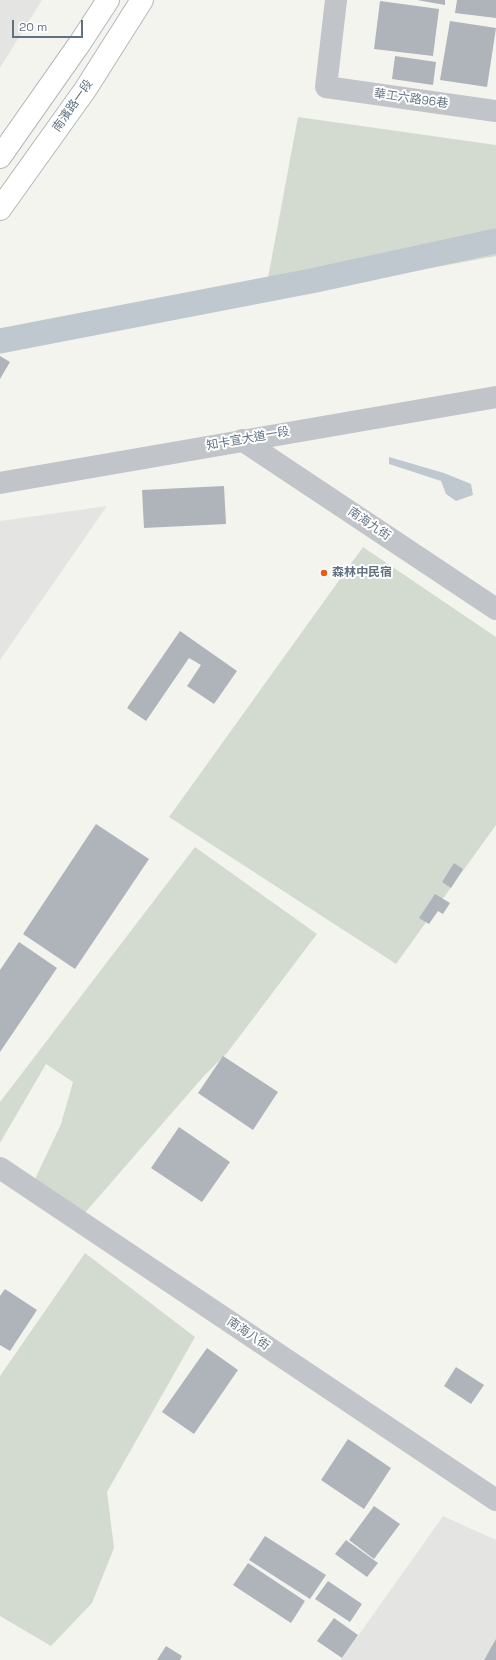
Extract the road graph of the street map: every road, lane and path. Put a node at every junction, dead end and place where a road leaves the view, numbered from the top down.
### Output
1 (108, 0) edge
2 (142, 0) edge
3 (336, 0) edge
4 (496, 111) edge
5 (0, 157) edge
6 (0, 209) edge
7 (496, 397) edge
8 (242, 440) junction
9 (0, 483) edge
10 (496, 609) edge
11 (0, 1168) edge
12 (496, 1500) edge

1 - 5 main road
2 - 6 main road, 南濱路一段
3 - 4 street, 華工六路96巷
7 - 8 street, 知卡宣大道一段
8 - 9 street, 知卡宣大道一段
8 - 10 street, 南海九街
11 - 12 street, 南海八街

